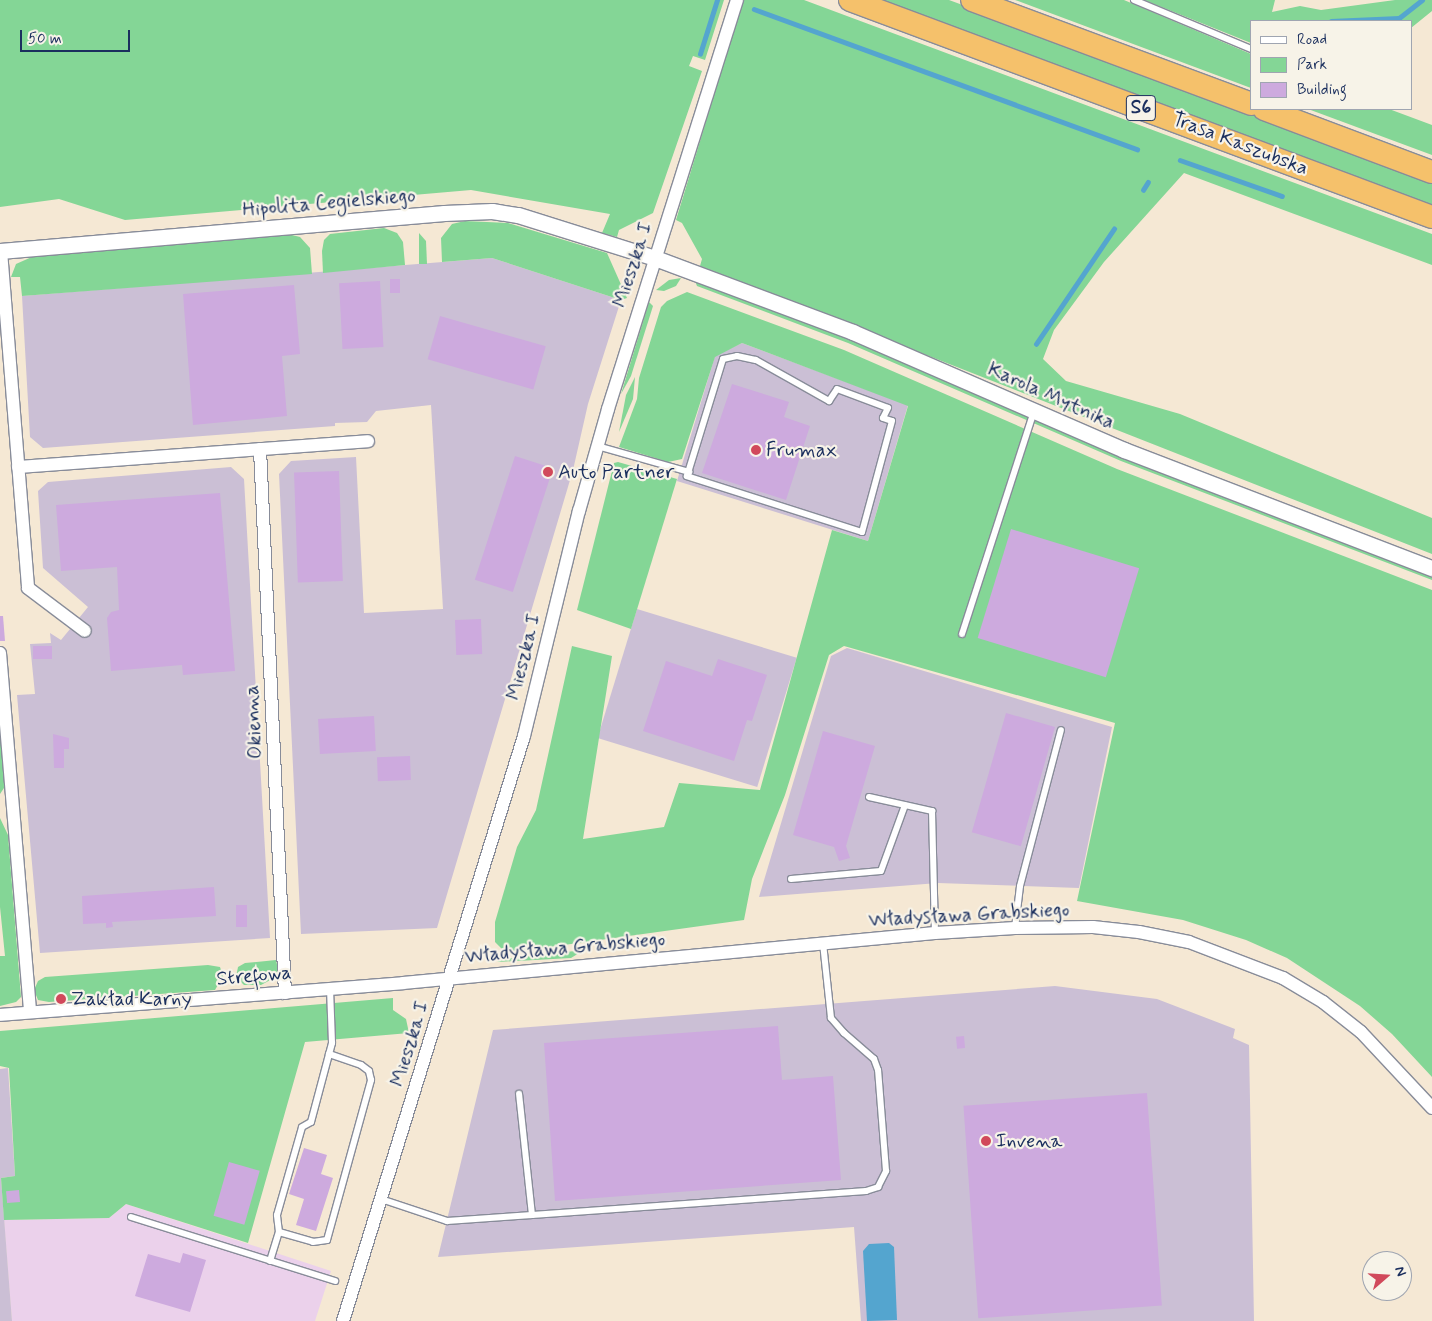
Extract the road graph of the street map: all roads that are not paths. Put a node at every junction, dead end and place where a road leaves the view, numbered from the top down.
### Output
1 (737, 0) edge
2 (850, 0) edge
3 (972, 0) edge
4 (1134, 0) edge
5 (1250, 49) edge
6 (1250, 104) edge
7 (1267, 110) edge
8 (1432, 172) edge
9 (1432, 217) edge
10 (0, 251) edge
11 (655, 258) junction
12 (1034, 410) junction
13 (368, 441) dead end
14 (597, 446) junction
15 (260, 449) junction
16 (18, 467) junction
17 (688, 472) junction
18 (1432, 568) edge
19 (86, 631) dead end
20 (962, 634) dead end
21 (0, 653) edge
22 (1061, 730) dead end
23 (869, 797) dead end
24 (905, 805) junction
25 (790, 879) dead end
26 (1015, 928) junction
27 (935, 933) junction
28 (823, 944) junction
29 (451, 977) junction
30 (330, 988) junction
31 (285, 993) junction
32 (30, 1012) junction
33 (0, 1015) edge
34 (329, 1054) junction
35 (519, 1094) dead end
36 (1432, 1108) edge
37 (381, 1199) junction
38 (532, 1215) junction
39 (131, 1217) dead end
40 (279, 1232) junction
41 (270, 1260) junction
42 (335, 1281) dead end
43 (343, 1321) edge

1 - 11 street, Mieszka I
2 - 9 highway, Trasa Kaszubska / S6
3 - 6 highway, Trasa Kaszubska / S6
4 - 5 lane
7 - 8 highway, Trasa Kaszubska
10 - 11 street, Hipolita Cegielskiego
10 - 16 street
11 - 12 street, Karola Mytnika
11 - 14 street, Mieszka I
12 - 18 street, Karola Mytnika
12 - 20 lane
13 - 15 street
14 - 17 lane
14 - 29 street, Mieszka I
15 - 16 street
15 - 31 street, Okienna
16 - 19 street
17 - 17 lane
21 - 32 street
22 - 26 lane
23 - 24 lane
24 - 25 lane
24 - 27 lane
26 - 27 street, Władysława Grabskiego
26 - 36 street, Władysława Grabskiego
27 - 28 street, Władysława Grabskiego
28 - 29 street, Władysława Grabskiego
28 - 38 lane
29 - 30 street, Strefowa
29 - 37 street, Mieszka I
30 - 31 street, Strefowa
30 - 34 lane
31 - 32 street, Strefowa
32 - 33 street, Strefowa
34 - 40 lane
34 - 40 lane
35 - 38 lane
37 - 38 lane
37 - 43 street, Mieszka I
39 - 41 lane
40 - 41 lane
41 - 42 lane

